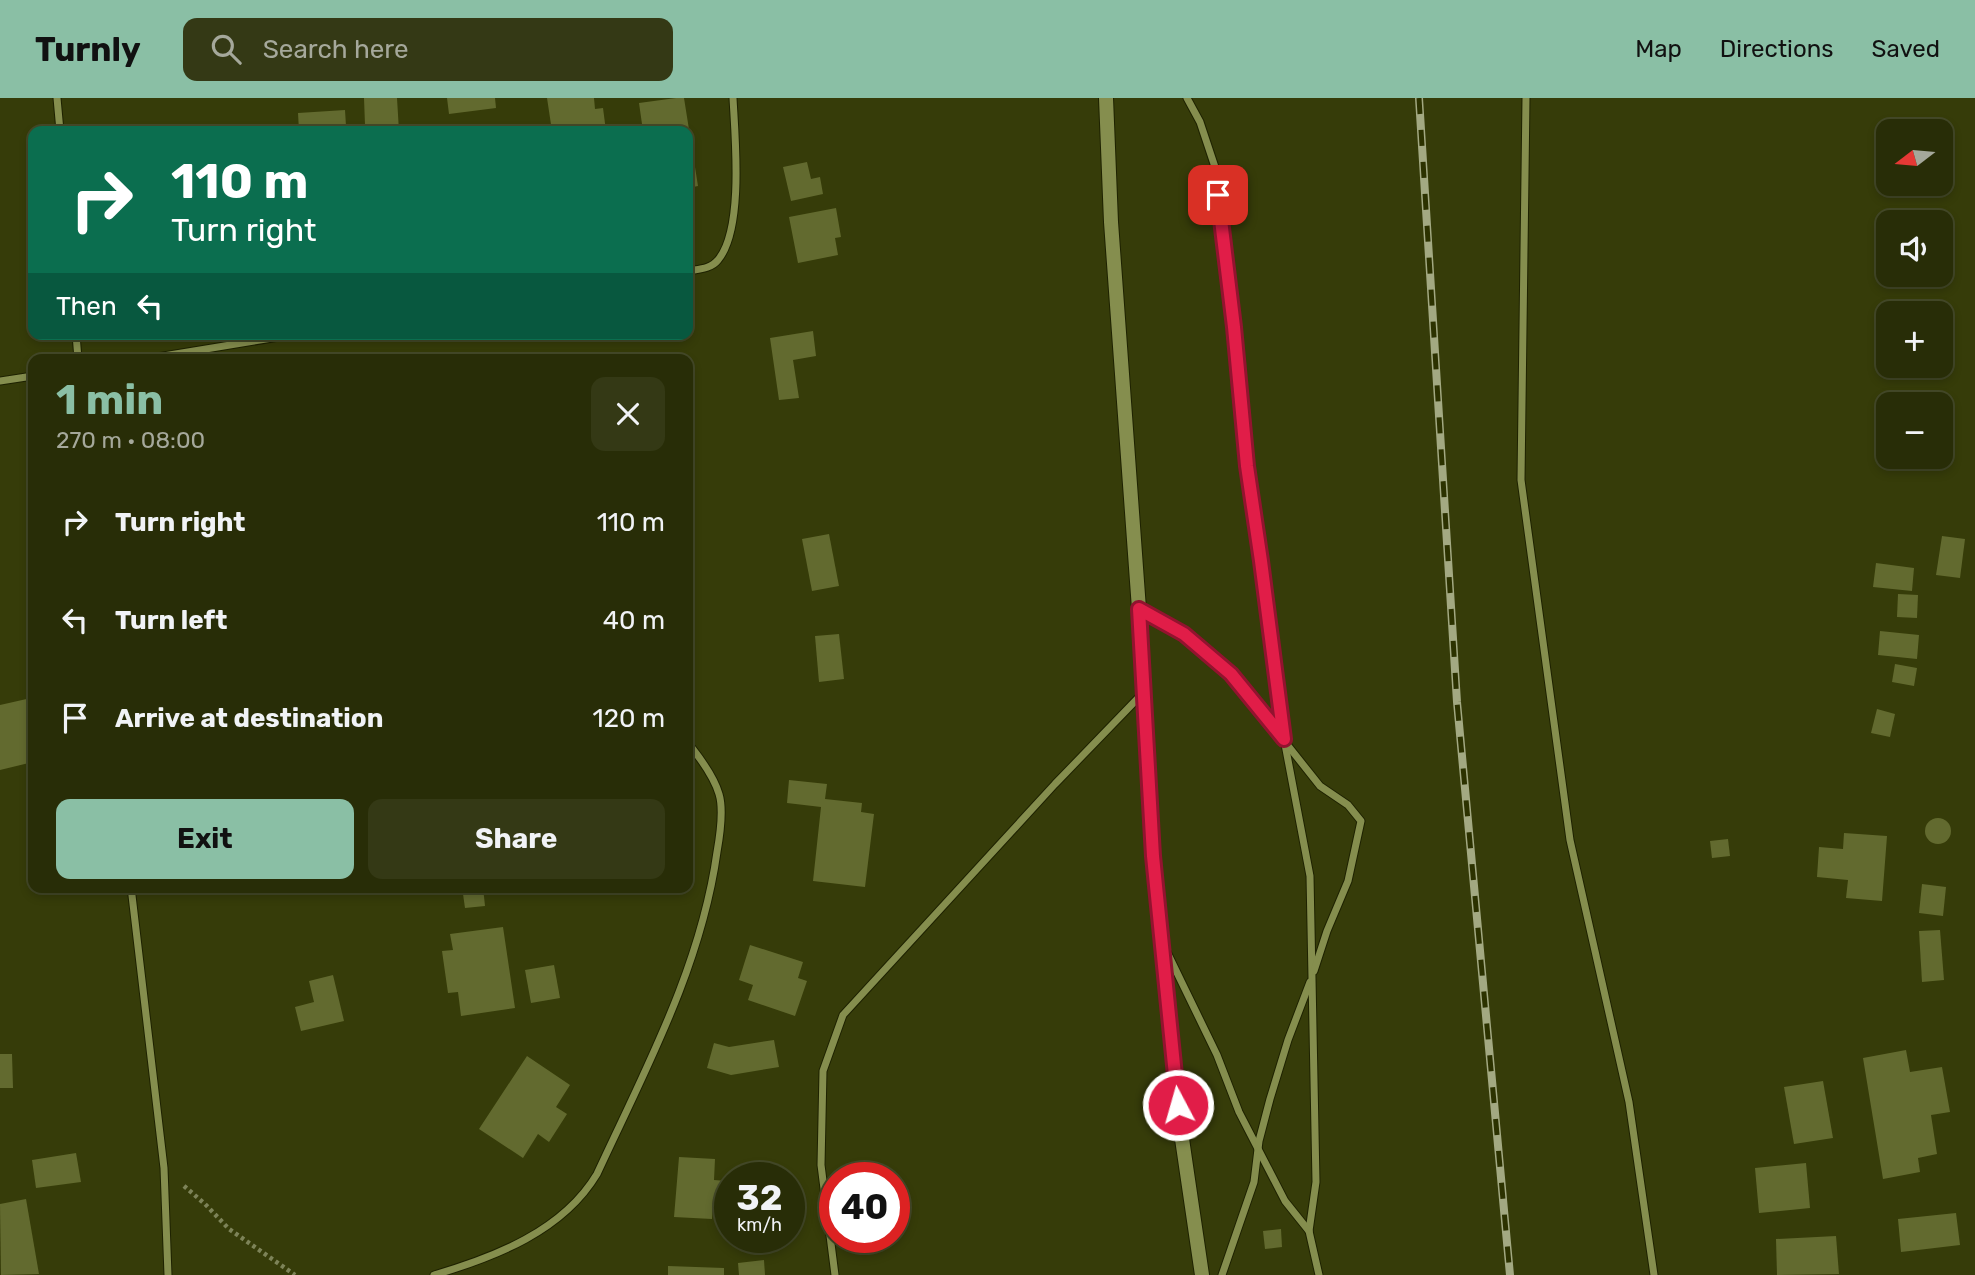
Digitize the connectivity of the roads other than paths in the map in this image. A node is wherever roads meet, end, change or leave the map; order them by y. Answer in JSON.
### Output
{"nodes":[{"id":1,"x":57,"y":98,"type":"edge"},
{"id":2,"x":733,"y":98,"type":"edge"},
{"id":3,"x":1106,"y":98,"type":"edge"},
{"id":4,"x":1187,"y":98,"type":"edge"},
{"id":5,"x":1526,"y":98,"type":"edge"},
{"id":6,"x":60,"y":126,"type":"edge"},
{"id":7,"x":693,"y":270,"type":"edge"},
{"id":8,"x":260,"y":340,"type":"edge"},
{"id":9,"x":175,"y":354,"type":"edge"},
{"id":10,"x":28,"y":377,"type":"edge"},
{"id":11,"x":0,"y":381,"type":"edge"},
{"id":12,"x":1139,"y":609,"type":"junction"},
{"id":13,"x":1144,"y":693,"type":"junction"},
{"id":14,"x":1284,"y":739,"type":"junction"},
{"id":15,"x":693,"y":749,"type":"edge"},
{"id":16,"x":132,"y":893,"type":"edge"},
{"id":17,"x":1162,"y":942,"type":"junction"},
{"id":18,"x":1312,"y":977,"type":"junction"},
{"id":19,"x":1258,"y":1147,"type":"junction"},
{"id":20,"x":1309,"y":1231,"type":"junction"},
{"id":21,"x":168,"y":1275,"type":"edge"},
{"id":22,"x":434,"y":1275,"type":"edge"},
{"id":23,"x":835,"y":1275,"type":"edge"},
{"id":24,"x":1202,"y":1275,"type":"edge"},
{"id":25,"x":1222,"y":1275,"type":"edge"},
{"id":26,"x":1319,"y":1275,"type":"edge"},
{"id":27,"x":1654,"y":1275,"type":"edge"}],
"edges":[{"from":1,"to":6,"type":"street"},
{"from":2,"to":7,"type":"street"},
{"from":3,"to":12,"type":"street"},
{"from":4,"to":14,"type":"street"},
{"from":5,"to":27,"type":"street"},
{"from":8,"to":9,"type":"street"},
{"from":10,"to":11,"type":"street"},
{"from":12,"to":13,"type":"street"},
{"from":12,"to":14,"type":"street"},
{"from":13,"to":17,"type":"street"},
{"from":13,"to":23,"type":"street"},
{"from":14,"to":18,"type":"street"},
{"from":14,"to":18,"type":"street"},
{"from":15,"to":22,"type":"street"},
{"from":16,"to":21,"type":"street"},
{"from":17,"to":19,"type":"street"},
{"from":17,"to":24,"type":"street"},
{"from":18,"to":19,"type":"street"},
{"from":18,"to":20,"type":"street"},
{"from":19,"to":20,"type":"street"},
{"from":19,"to":25,"type":"street"},
{"from":20,"to":26,"type":"street"}]}
